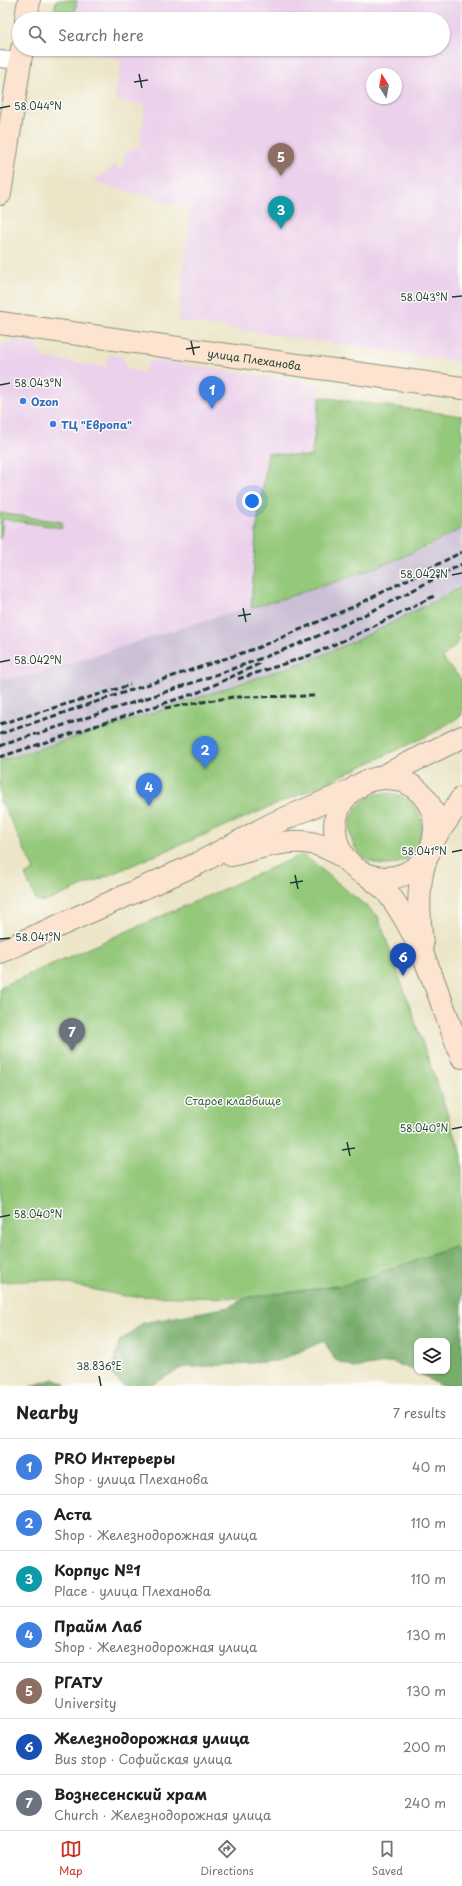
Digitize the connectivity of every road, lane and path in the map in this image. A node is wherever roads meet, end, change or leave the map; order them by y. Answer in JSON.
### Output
{"nodes":[{"id":1,"x":29,"y":0,"type":"edge"},
{"id":2,"x":27,"y":12,"type":"edge"},
{"id":3,"x":14,"y":56,"type":"edge"},
{"id":4,"x":0,"y":194,"type":"edge"},
{"id":5,"x":0,"y":323,"type":"edge"},
{"id":6,"x":462,"y":388,"type":"edge"},
{"id":7,"x":462,"y":737,"type":"edge"},
{"id":8,"x":365,"y":784,"type":"junction"},
{"id":9,"x":462,"y":798,"type":"edge"},
{"id":10,"x":430,"y":847,"type":"junction"},
{"id":11,"x":199,"y":863,"type":"junction"},
{"id":12,"x":360,"y":870,"type":"junction"},
{"id":13,"x":0,"y":952,"type":"edge"},
{"id":14,"x":423,"y":954,"type":"junction"},
{"id":15,"x":462,"y":1057,"type":"edge"}],
"edges":[{"from":1,"to":2,"type":"main road"},
{"from":3,"to":4,"type":"main road"},
{"from":5,"to":6,"type":"main road","name":"улица Плеханова"},
{"from":7,"to":8,"type":"main road"},
{"from":8,"to":10,"type":"main road"},
{"from":8,"to":11,"type":"main road"},
{"from":8,"to":12,"type":"main road"},
{"from":9,"to":10,"type":"main road"},
{"from":10,"to":12,"type":"main road"},
{"from":10,"to":14,"type":"main road"},
{"from":11,"to":12,"type":"main road"},
{"from":11,"to":13,"type":"main road"},
{"from":12,"to":14,"type":"main road"},
{"from":14,"to":15,"type":"main road"}]}
